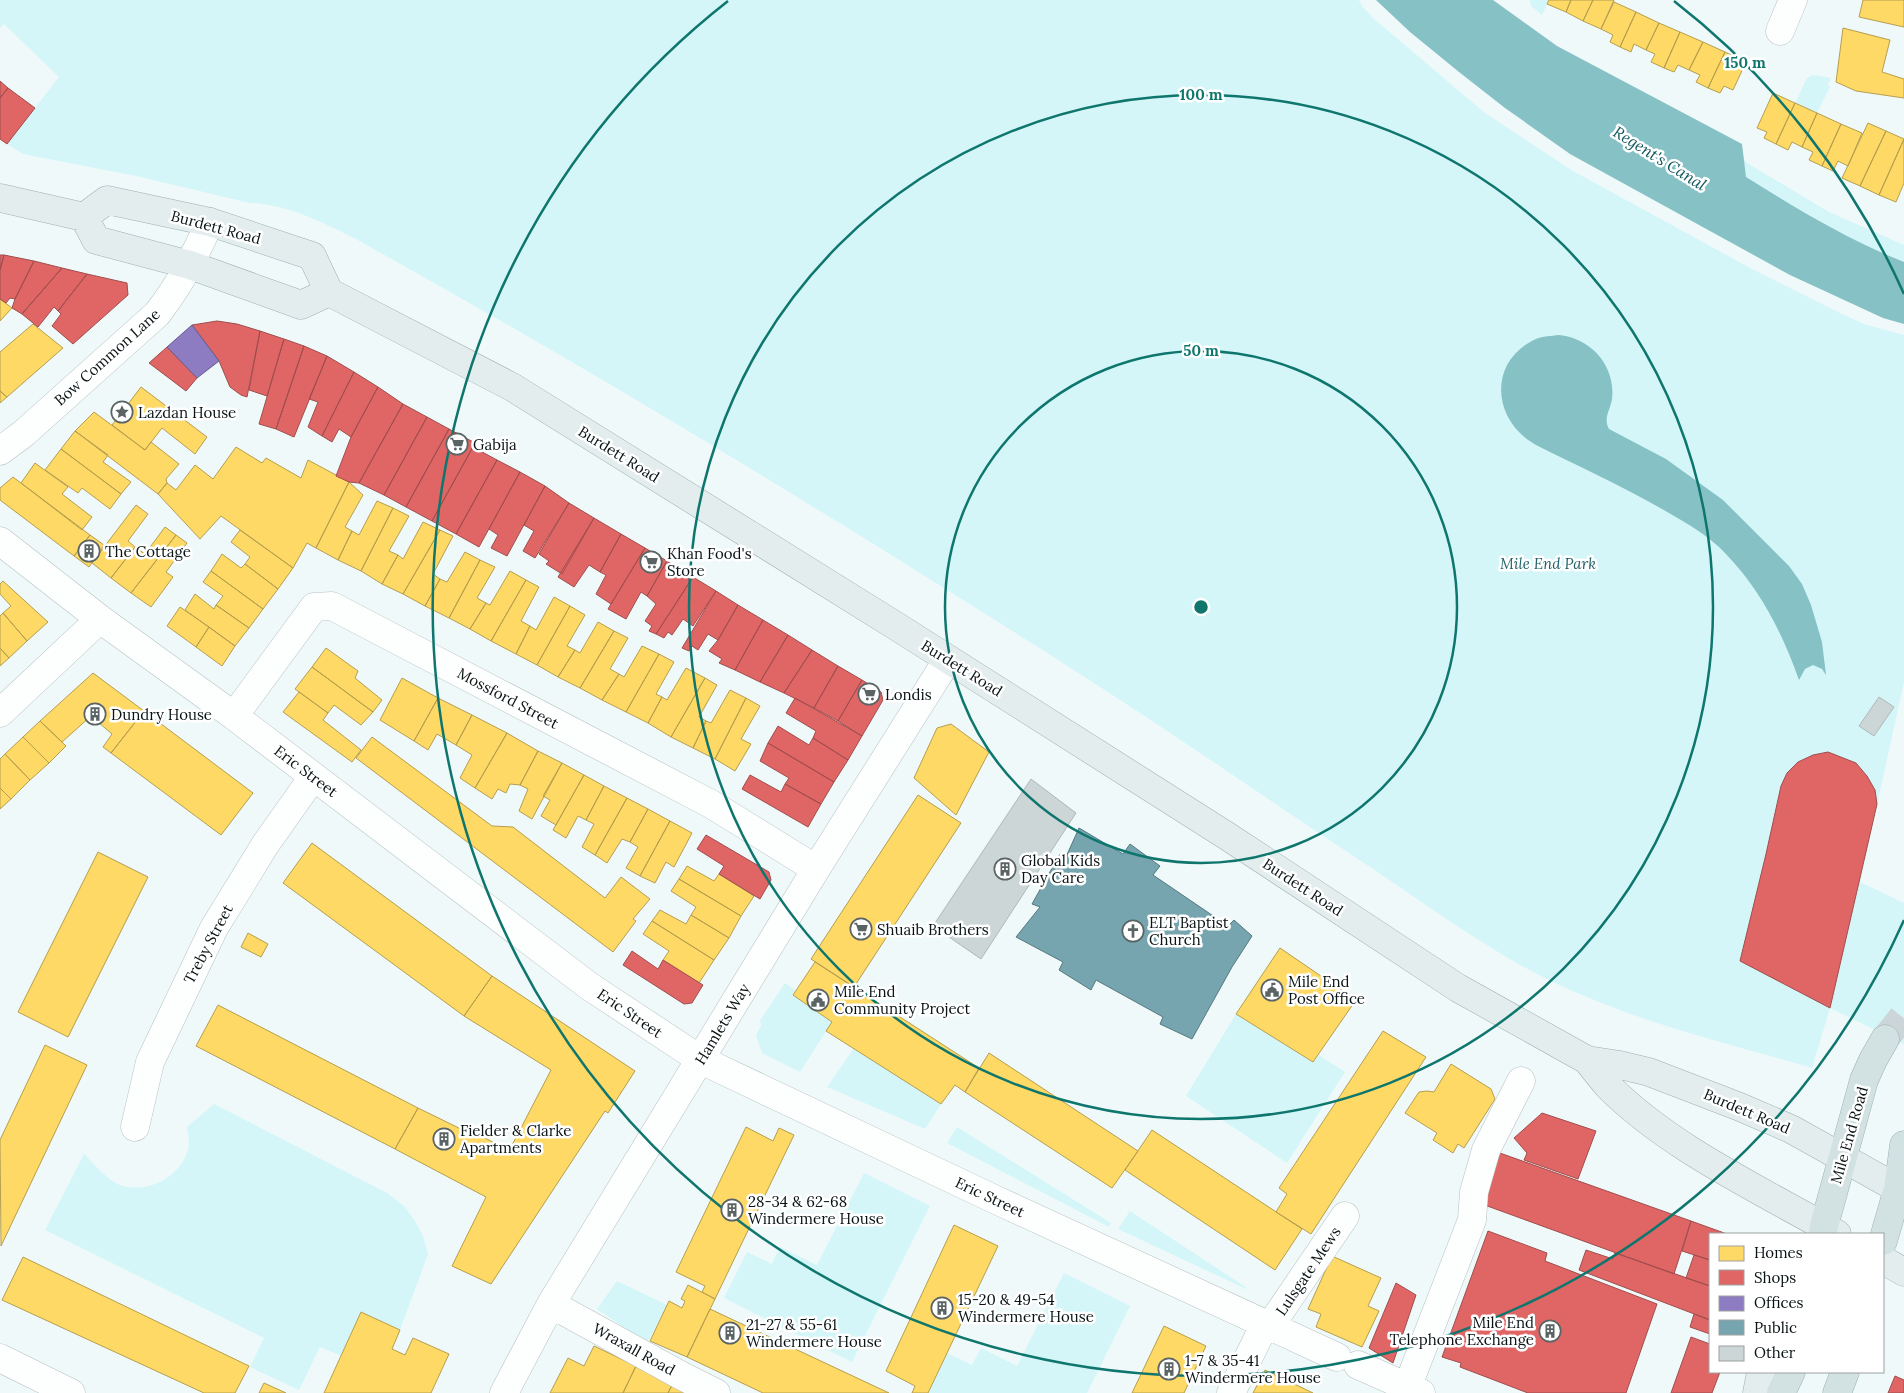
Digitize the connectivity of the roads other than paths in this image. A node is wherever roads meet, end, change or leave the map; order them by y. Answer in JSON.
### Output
{"nodes":[{"id":1,"x":1793,"y":0,"type":"edge"},
{"id":2,"x":1780,"y":31,"type":"dead end"},
{"id":3,"x":5,"y":195,"type":"edge"},
{"id":4,"x":84,"y":217,"type":"junction"},
{"id":5,"x":210,"y":222,"type":"junction"},
{"id":6,"x":190,"y":265,"type":"junction"},
{"id":7,"x":329,"y":292,"type":"junction"},
{"id":8,"x":0,"y":451,"type":"edge"},
{"id":9,"x":0,"y":541,"type":"edge"},
{"id":10,"x":100,"y":619,"type":"junction"},
{"id":11,"x":948,"y":659,"type":"junction"},
{"id":12,"x":0,"y":713,"type":"edge"},
{"id":13,"x":234,"y":716,"type":"junction"},
{"id":14,"x":313,"y":777,"type":"junction"},
{"id":15,"x":816,"y":869,"type":"junction"},
{"id":16,"x":1885,"y":1039,"type":"tunnel mouth"},
{"id":17,"x":701,"y":1060,"type":"junction"},
{"id":18,"x":1587,"y":1060,"type":"junction"},
{"id":19,"x":1521,"y":1081,"type":"dead end"},
{"id":20,"x":135,"y":1127,"type":"dead end"},
{"id":21,"x":1904,"y":1145,"type":"edge"},
{"id":22,"x":1842,"y":1156,"type":"junction"},
{"id":23,"x":1902,"y":1187,"type":"edge"},
{"id":24,"x":1345,"y":1216,"type":"dead end"},
{"id":25,"x":1826,"y":1232,"type":"edge"},
{"id":26,"x":1884,"y":1239,"type":"edge"},
{"id":27,"x":1884,"y":1261,"type":"edge"},
{"id":28,"x":1904,"y":1272,"type":"edge"},
{"id":29,"x":551,"y":1304,"type":"junction"},
{"id":30,"x":1268,"y":1325,"type":"junction"},
{"id":31,"x":0,"y":1358,"type":"edge"},
{"id":32,"x":1761,"y":1373,"type":"edge"},
{"id":33,"x":1791,"y":1373,"type":"edge"},
{"id":34,"x":1845,"y":1373,"type":"edge"},
{"id":35,"x":1414,"y":1390,"type":"edge"},
{"id":36,"x":71,"y":1393,"type":"edge"},
{"id":37,"x":504,"y":1393,"type":"edge"},
{"id":38,"x":716,"y":1393,"type":"edge"},
{"id":39,"x":1231,"y":1393,"type":"edge"},
{"id":40,"x":1757,"y":1393,"type":"edge"},
{"id":41,"x":1781,"y":1393,"type":"edge"},
{"id":42,"x":1837,"y":1393,"type":"edge"}],
"edges":[{"from":1,"to":2,"type":"street"},
{"from":3,"to":4,"type":"main road"},
{"from":4,"to":5,"type":"main road","name":"Burdett Road"},
{"from":4,"to":6,"type":"main road"},
{"from":5,"to":6,"type":"street","name":"Bow Common Lane"},
{"from":5,"to":7,"type":"main road","name":"Burdett Road"},
{"from":6,"to":7,"type":"main road"},
{"from":6,"to":8,"type":"street","name":"Bow Common Lane"},
{"from":7,"to":11,"type":"main road","name":"Burdett Road"},
{"from":9,"to":10,"type":"street","name":"Eric Street"},
{"from":10,"to":12,"type":"street"},
{"from":10,"to":13,"type":"street","name":"Eric Street"},
{"from":11,"to":15,"type":"street","name":"Hamlets Way"},
{"from":11,"to":18,"type":"main road","name":"Burdett Road"},
{"from":13,"to":14,"type":"street","name":"Eric Street"},
{"from":13,"to":15,"type":"street","name":"Mossford Street"},
{"from":14,"to":17,"type":"street","name":"Eric Street"},
{"from":14,"to":20,"type":"street","name":"Treby Street"},
{"from":15,"to":17,"type":"street","name":"Hamlets Way"},
{"from":16,"to":22,"type":"highway","name":"Mile End Road"},
{"from":17,"to":29,"type":"street","name":"Hamlets Way"},
{"from":17,"to":30,"type":"street","name":"Eric Street"},
{"from":18,"to":22,"type":"main road","name":"Burdett Road"},
{"from":18,"to":25,"type":"main road","name":"Burdett Road"},
{"from":19,"to":35,"type":"street"},
{"from":21,"to":23,"type":"highway"},
{"from":22,"to":23,"type":"main road","name":"Burdett Road"},
{"from":22,"to":25,"type":"highway","name":"Mile End Road"},
{"from":23,"to":26,"type":"highway"},
{"from":24,"to":30,"type":"street","name":"Lulsgate Mews"},
{"from":27,"to":28,"type":"main road"},
{"from":29,"to":37,"type":"street","name":"Hamlets Way"},
{"from":29,"to":38,"type":"street","name":"Wraxall Road"},
{"from":30,"to":35,"type":"street","name":"Eric Street"},
{"from":30,"to":39,"type":"street"},
{"from":31,"to":36,"type":"street"},
{"from":32,"to":40,"type":"main road"},
{"from":33,"to":41,"type":"highway"},
{"from":34,"to":42,"type":"highway"}]}
